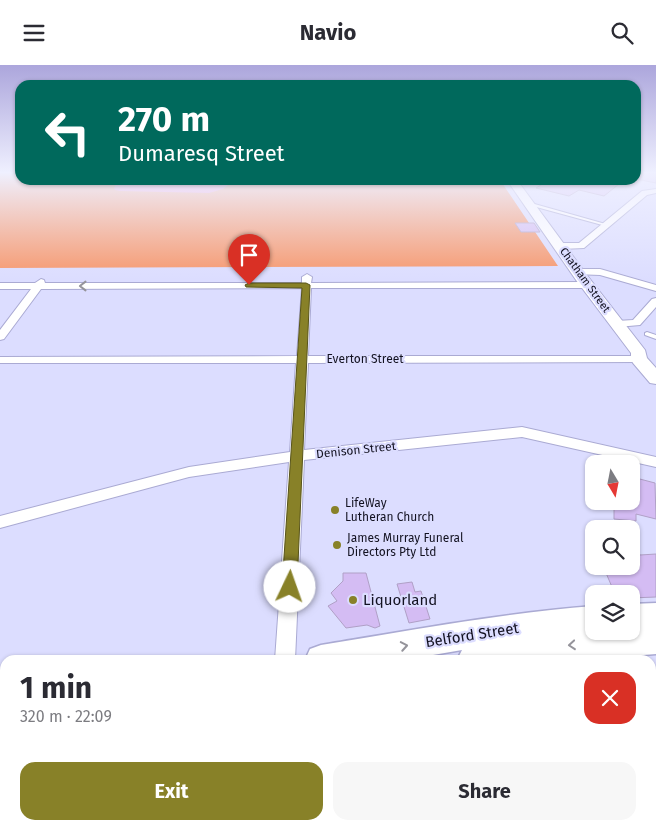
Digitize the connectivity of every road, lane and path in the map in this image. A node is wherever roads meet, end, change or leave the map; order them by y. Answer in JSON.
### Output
{"nodes":[{"id":1,"x":533,"y":209,"type":"edge"},
{"id":2,"x":547,"y":209,"type":"edge"},
{"id":3,"x":626,"y":209,"type":"edge"},
{"id":4,"x":607,"y":225,"type":"junction"},
{"id":5,"x":561,"y":247,"type":"junction"},
{"id":6,"x":0,"y":277,"type":"edge"},
{"id":7,"x":44,"y":277,"type":"junction"},
{"id":8,"x":582,"y":278,"type":"junction"},
{"id":9,"x":306,"y":281,"type":"junction"},
{"id":10,"x":173,"y":282,"type":"junction"},
{"id":11,"x":0,"y":286,"type":"edge"},
{"id":12,"x":37,"y":287,"type":"junction"},
{"id":13,"x":656,"y":288,"type":"edge"},
{"id":14,"x":656,"y":301,"type":"edge"},
{"id":15,"x":644,"y":315,"type":"joint"},
{"id":16,"x":614,"y":321,"type":"junction"},
{"id":17,"x":647,"y":334,"type":"dead end"},
{"id":18,"x":0,"y":337,"type":"edge"},
{"id":19,"x":656,"y":337,"type":"edge"},
{"id":20,"x":302,"y":359,"type":"junction"},
{"id":21,"x":639,"y":359,"type":"junction"},
{"id":22,"x":0,"y":360,"type":"edge"},
{"id":23,"x":656,"y":379,"type":"edge"},
{"id":24,"x":297,"y":456,"type":"junction"},
{"id":25,"x":656,"y":462,"type":"edge"},
{"id":26,"x":0,"y":522,"type":"edge"},
{"id":27,"x":656,"y":617,"type":"edge"},
{"id":28,"x":640,"y":618,"type":"edge"},
{"id":29,"x":585,"y":621,"type":"edge"},
{"id":30,"x":656,"y":640,"type":"edge"},
{"id":31,"x":545,"y":654,"type":"edge"},
{"id":32,"x":286,"y":655,"type":"edge"},
{"id":33,"x":351,"y":655,"type":"edge"}],
"edges":[{"from":1,"to":5,"type":"street","name":"Chatham Street"},
{"from":2,"to":4,"type":"lane"},
{"from":3,"to":4,"type":"street"},
{"from":4,"to":5,"type":"street"},
{"from":5,"to":8,"type":"street","name":"Chatham Street"},
{"from":6,"to":7,"type":"street"},
{"from":7,"to":10,"type":"street"},
{"from":7,"to":12,"type":"street"},
{"from":8,"to":9,"type":"street"},
{"from":8,"to":13,"type":"street"},
{"from":8,"to":16,"type":"street","name":"Chatham Street"},
{"from":9,"to":10,"type":"street"},
{"from":9,"to":20,"type":"street"},
{"from":10,"to":12,"type":"street","one_way":true},
{"from":11,"to":12,"type":"street"},
{"from":12,"to":18,"type":"street"},
{"from":14,"to":15,"type":"street"},
{"from":15,"to":16,"type":"street"},
{"from":16,"to":21,"type":"street","name":"Chatham Street"},
{"from":17,"to":19,"type":"lane"},
{"from":20,"to":21,"type":"street","name":"Everton Street"},
{"from":20,"to":22,"type":"street","name":"Everton Street"},
{"from":20,"to":24,"type":"street"},
{"from":21,"to":23,"type":"street","name":"Chatham Street"},
{"from":24,"to":25,"type":"street","name":"Denison Street"},
{"from":24,"to":26,"type":"street","name":"Denison Street"},
{"from":24,"to":32,"type":"street"},
{"from":27,"to":28,"type":"main road"},
{"from":33,"to":29,"type":"main road","name":"Belford Street","one_way":true},
{"from":30,"to":31,"type":"main road","name":"Belford Street","one_way":true}]}
